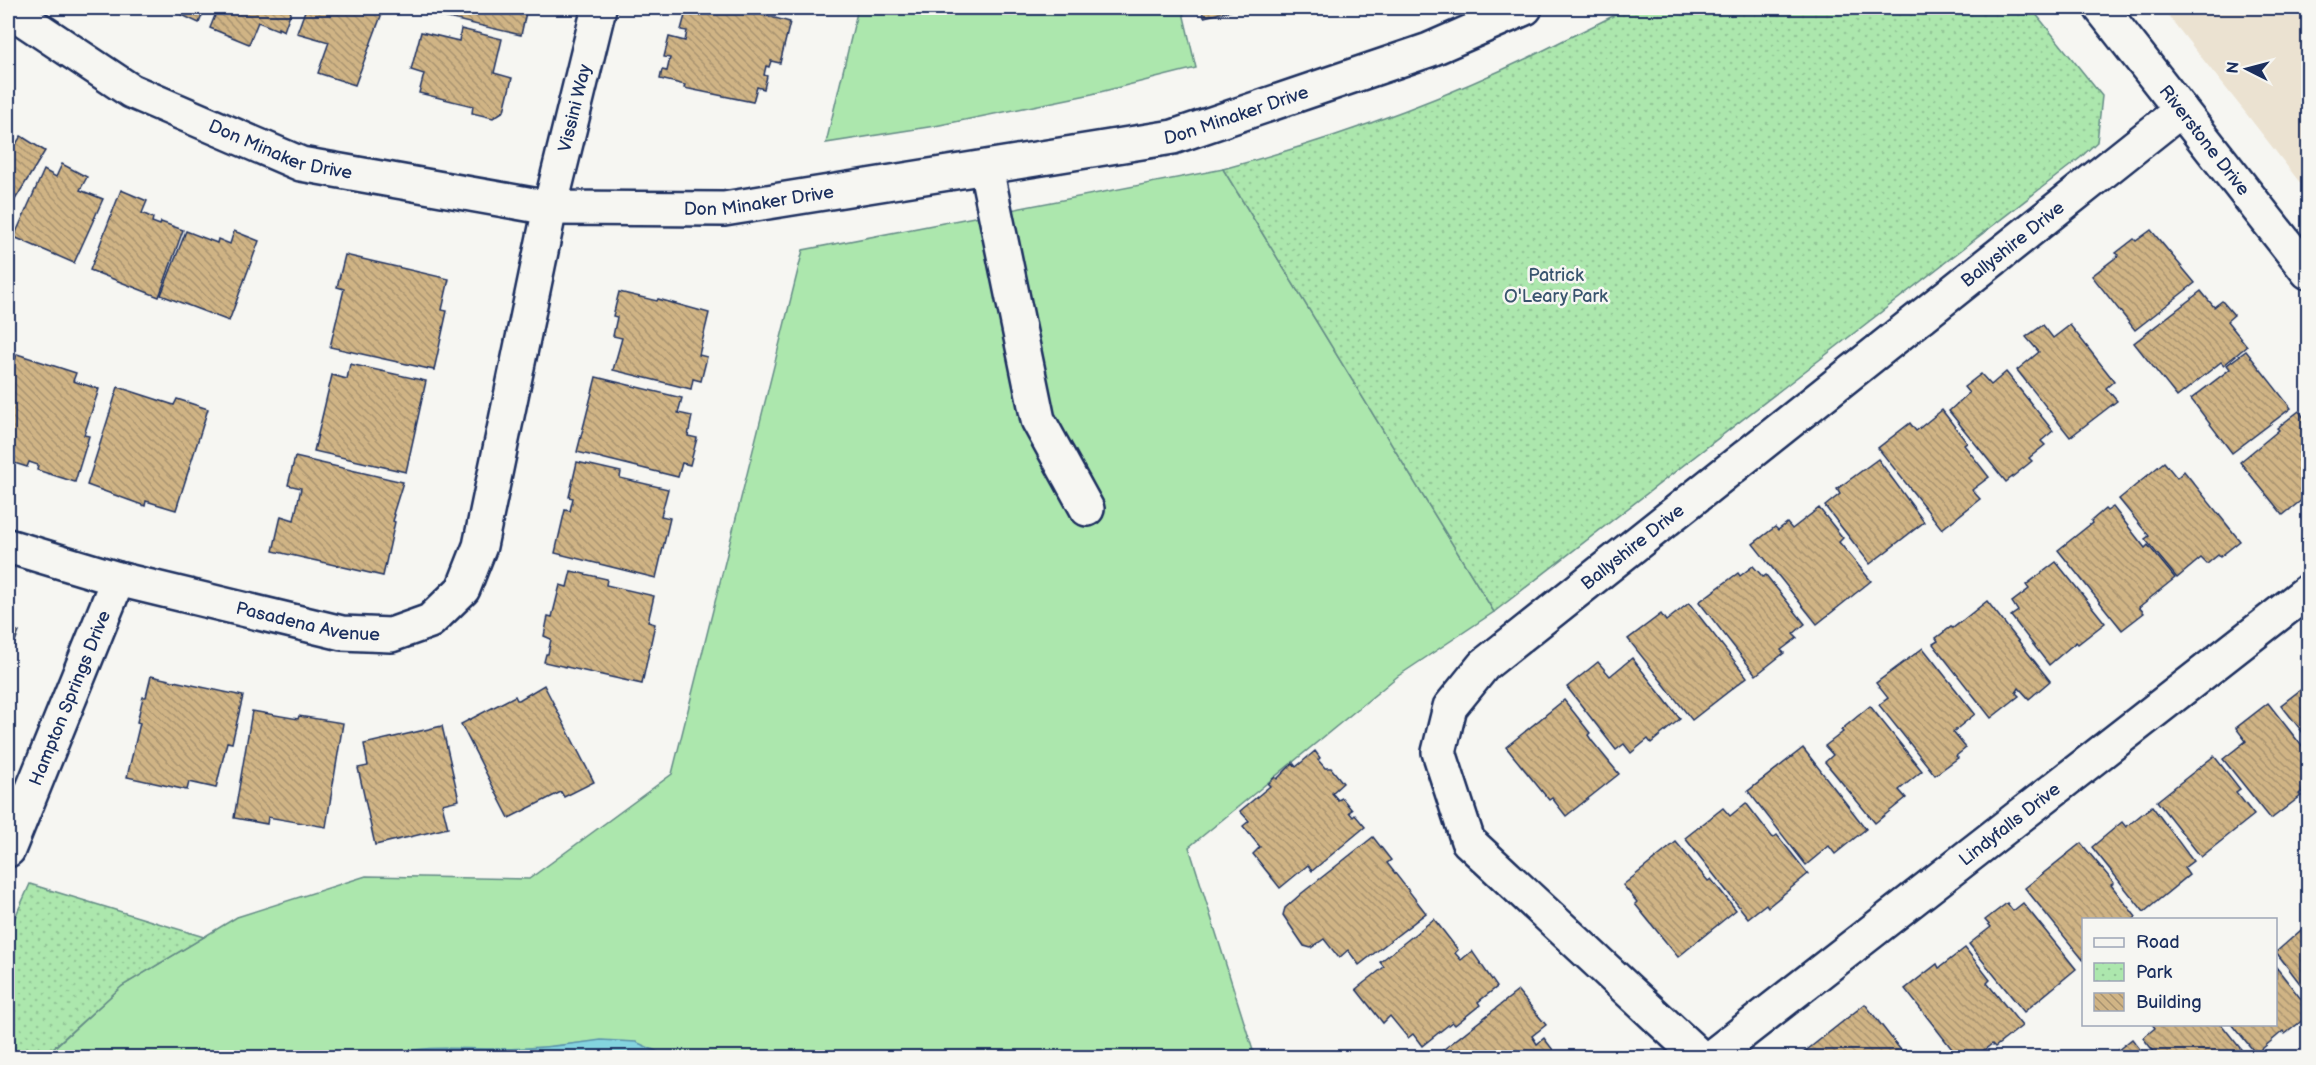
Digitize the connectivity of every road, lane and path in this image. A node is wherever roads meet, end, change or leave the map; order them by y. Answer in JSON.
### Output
{"nodes":[{"id":1,"x":599,"y":8,"type":"edge"},
{"id":2,"x":1525,"y":8,"type":"edge"},
{"id":3,"x":2101,"y":8,"type":"edge"},
{"id":4,"x":8,"y":9,"type":"edge"},
{"id":5,"x":2181,"y":110,"type":"junction"},
{"id":6,"x":986,"y":168,"type":"junction"},
{"id":7,"x":550,"y":208,"type":"junction"},
{"id":8,"x":2308,"y":272,"type":"edge"},
{"id":9,"x":1087,"y":509,"type":"dead end"},
{"id":10,"x":8,"y":546,"type":"edge"},
{"id":11,"x":118,"y":579,"type":"junction"},
{"id":12,"x":2308,"y":591,"type":"edge"},
{"id":13,"x":8,"y":850,"type":"edge"},
{"id":14,"x":1701,"y":1058,"type":"edge"},
{"id":15,"x":1710,"y":1058,"type":"edge"}],
"edges":[{"from":1,"to":7,"type":"street","name":"Vissini Way"},
{"from":2,"to":6,"type":"street","name":"Don Minaker Drive"},
{"from":3,"to":5,"type":"street","name":"Riverstone Drive"},
{"from":4,"to":7,"type":"street","name":"Don Minaker Drive"},
{"from":5,"to":8,"type":"street","name":"Riverstone Drive"},
{"from":5,"to":14,"type":"street","name":"Ballyshire Drive"},
{"from":6,"to":7,"type":"street","name":"Don Minaker Drive"},
{"from":6,"to":9,"type":"street"},
{"from":7,"to":11,"type":"street","name":"Pasadena Avenue"},
{"from":10,"to":11,"type":"street","name":"Pasadena Avenue"},
{"from":11,"to":13,"type":"street","name":"Hampton Springs Drive"},
{"from":12,"to":15,"type":"street","name":"Lindyfalls Drive"}]}
